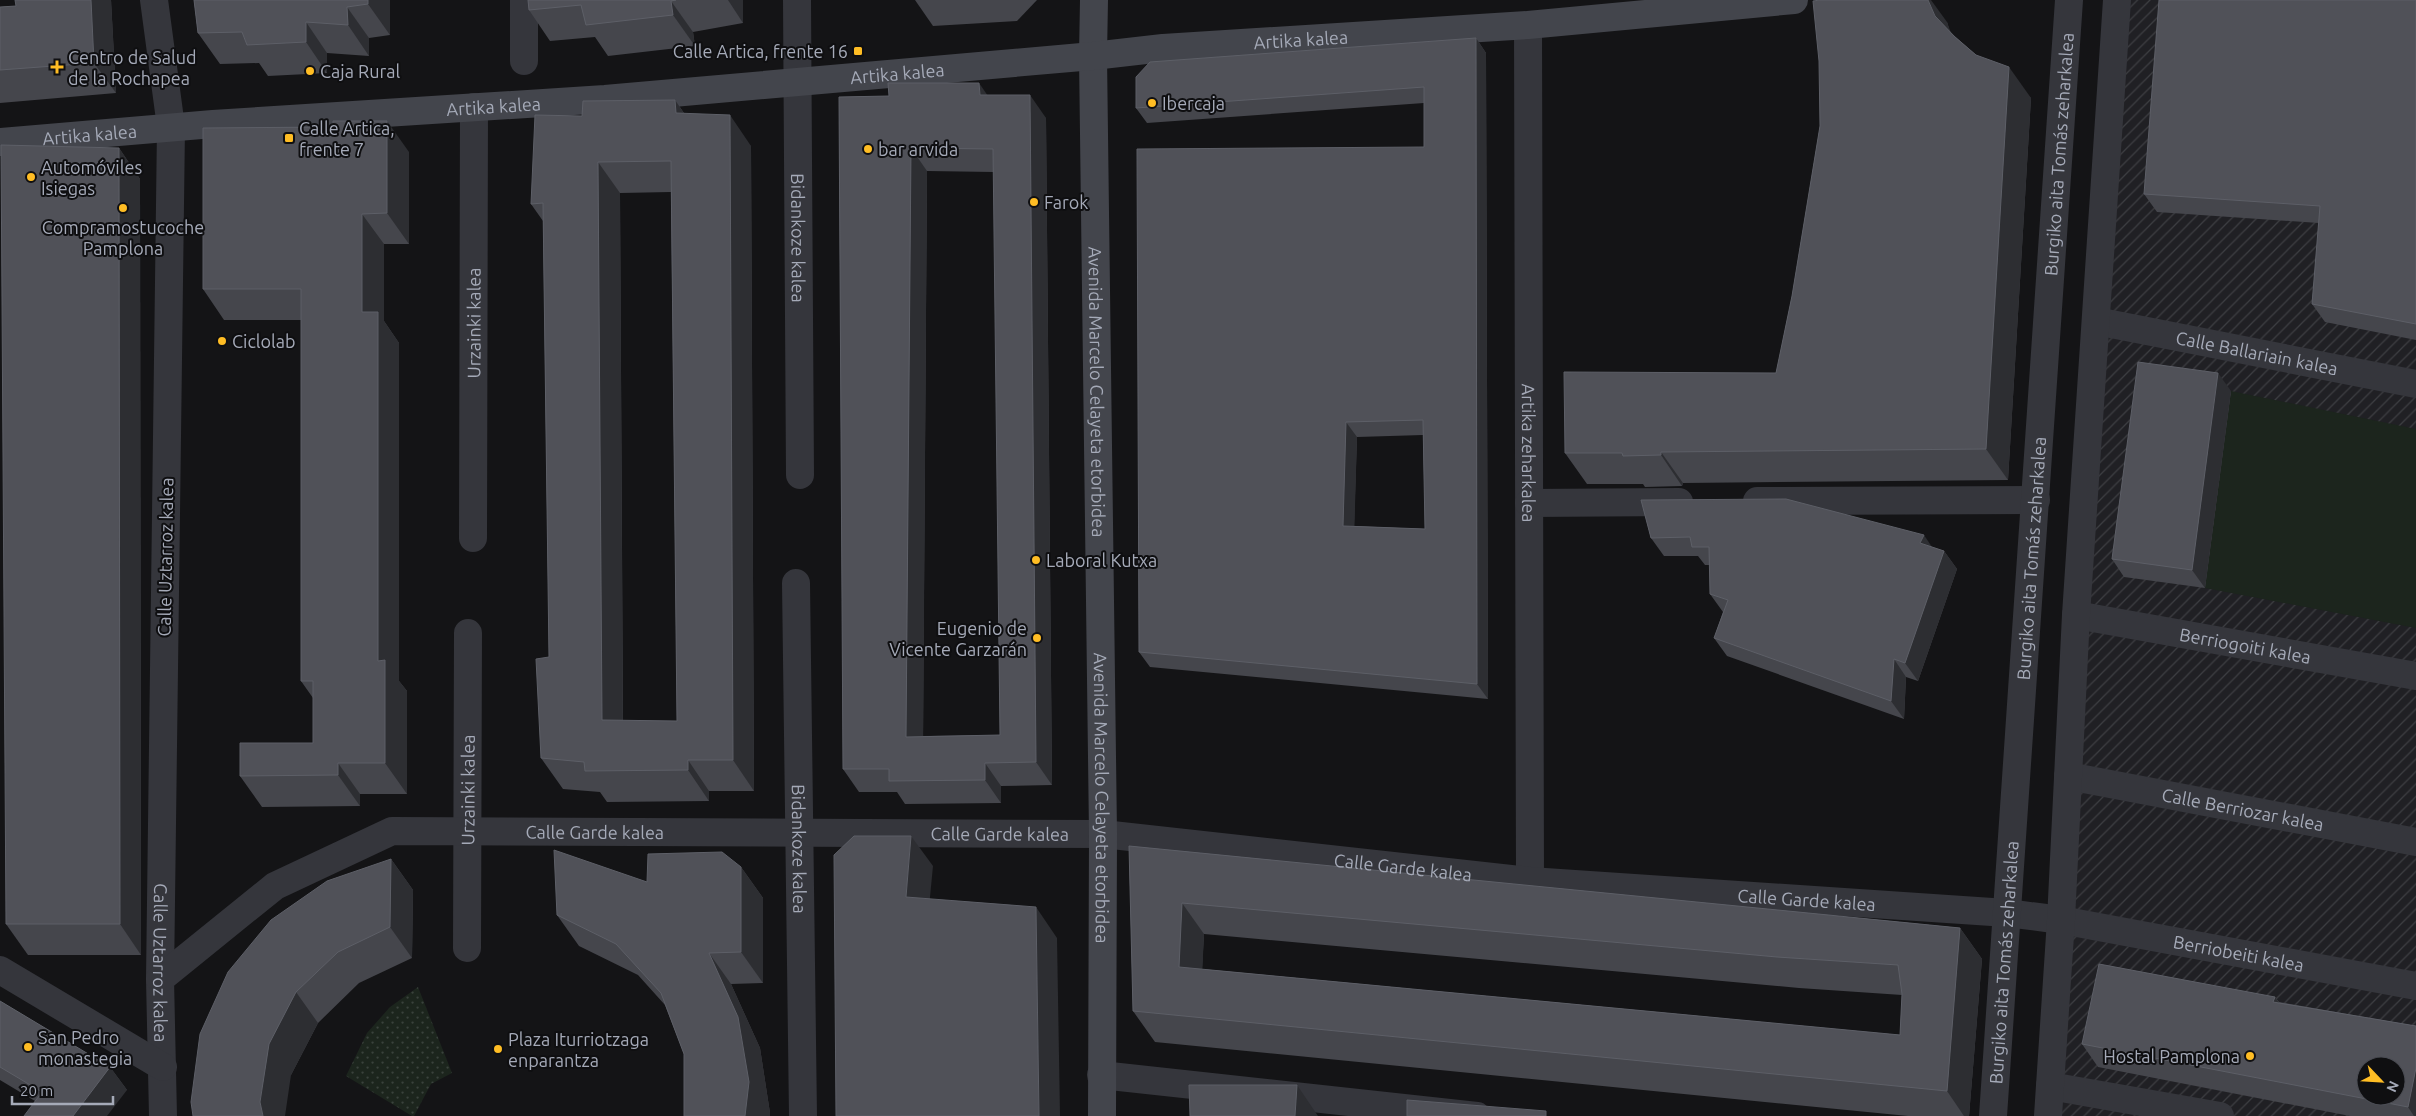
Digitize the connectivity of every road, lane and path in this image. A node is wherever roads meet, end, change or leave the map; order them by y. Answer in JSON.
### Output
{"nodes":[{"id":1,"x":154,"y":0,"type":"edge"},
{"id":2,"x":524,"y":0,"type":"edge"},
{"id":3,"x":797,"y":0,"type":"edge"},
{"id":4,"x":1094,"y":0,"type":"edge"},
{"id":5,"x":1794,"y":0,"type":"edge"},
{"id":6,"x":2069,"y":0,"type":"edge"},
{"id":7,"x":2118,"y":0,"type":"edge"},
{"id":8,"x":1528,"y":25,"type":"junction"},
{"id":9,"x":1092,"y":56,"type":"junction"},
{"id":10,"x":524,"y":61,"type":"dead end"},
{"id":11,"x":798,"y":83,"type":"junction"},
{"id":12,"x":474,"y":108,"type":"junction"},
{"id":13,"x":170,"y":127,"type":"junction"},
{"id":14,"x":0,"y":142,"type":"edge"},
{"id":15,"x":2096,"y":321,"type":"junction"},
{"id":16,"x":2416,"y":384,"type":"edge"},
{"id":17,"x":800,"y":475,"type":"dead end"},
{"id":18,"x":2036,"y":500,"type":"junction"},
{"id":19,"x":1529,"y":502,"type":"junction"},
{"id":20,"x":473,"y":538,"type":"dead end"},
{"id":21,"x":796,"y":583,"type":"dead end"},
{"id":22,"x":2076,"y":614,"type":"junction"},
{"id":23,"x":468,"y":633,"type":"dead end"},
{"id":24,"x":2416,"y":676,"type":"edge"},
{"id":25,"x":2068,"y":776,"type":"junction"},
{"id":26,"x":466,"y":831,"type":"junction"},
{"id":27,"x":799,"y":833,"type":"junction"},
{"id":28,"x":1103,"y":834,"type":"junction"},
{"id":29,"x":2416,"y":842,"type":"edge"},
{"id":30,"x":1530,"y":881,"type":"junction"},
{"id":31,"x":2007,"y":913,"type":"junction"},
{"id":32,"x":2061,"y":920,"type":"junction"},
{"id":33,"x":467,"y":948,"type":"dead end"},
{"id":34,"x":0,"y":970,"type":"edge"},
{"id":35,"x":160,"y":979,"type":"junction"},
{"id":36,"x":2416,"y":986,"type":"edge"},
{"id":37,"x":163,"y":1067,"type":"junction"},
{"id":38,"x":1101,"y":1074,"type":"junction"},
{"id":39,"x":2050,"y":1086,"type":"junction"},
{"id":40,"x":1363,"y":1110,"type":"edge"},
{"id":41,"x":163,"y":1116,"type":"edge"},
{"id":42,"x":802,"y":1116,"type":"edge"},
{"id":43,"x":1102,"y":1116,"type":"edge"},
{"id":44,"x":1477,"y":1116,"type":"edge"},
{"id":45,"x":1993,"y":1116,"type":"edge"},
{"id":46,"x":2048,"y":1116,"type":"edge"},
{"id":47,"x":2220,"y":1116,"type":"edge"}],
"edges":[{"from":1,"to":13,"type":"street","name":"Calle Uztarroz kalea"},
{"from":2,"to":10,"type":"street"},
{"from":3,"to":11,"type":"street","name":"Bidankoze kalea"},
{"from":4,"to":9,"type":"street","name":"Avenida Marcelo Celayeta etorbidea"},
{"from":5,"to":8,"type":"street","name":"Artika kalea"},
{"from":6,"to":18,"type":"street","name":"Burgiko aita Tomás zeharkalea"},
{"from":7,"to":15,"type":"street"},
{"from":8,"to":9,"type":"street","name":"Artika kalea"},
{"from":8,"to":19,"type":"street","name":"Artika zeharkalea"},
{"from":9,"to":11,"type":"street","name":"Artika kalea"},
{"from":9,"to":28,"type":"street","name":"Avenida Marcelo Celayeta etorbidea"},
{"from":11,"to":12,"type":"street","name":"Artika kalea"},
{"from":11,"to":17,"type":"street","name":"Bidankoze kalea"},
{"from":12,"to":13,"type":"street","name":"Artika kalea"},
{"from":12,"to":20,"type":"street","name":"Urzainki kalea"},
{"from":13,"to":14,"type":"street","name":"Artika kalea"},
{"from":13,"to":35,"type":"street","name":"Calle Uztarroz kalea"},
{"from":15,"to":16,"type":"street","name":"Calle Ballariain kalea"},
{"from":15,"to":22,"type":"street"},
{"from":18,"to":19,"type":"street"},
{"from":18,"to":31,"type":"street","name":"Burgiko aita Tomás zeharkalea"},
{"from":19,"to":30,"type":"street","name":"Artika zeharkalea"},
{"from":21,"to":27,"type":"street","name":"Bidankoze kalea"},
{"from":22,"to":24,"type":"street","name":"Berriogoiti kalea"},
{"from":22,"to":25,"type":"street"},
{"from":23,"to":26,"type":"street","name":"Urzainki kalea"},
{"from":25,"to":29,"type":"street","name":"Calle Berriozar kalea"},
{"from":25,"to":32,"type":"street"},
{"from":26,"to":27,"type":"street","name":"Calle Garde kalea"},
{"from":26,"to":33,"type":"street","name":"Urzainki kalea"},
{"from":26,"to":35,"type":"street","name":"Calle Garde kalea"},
{"from":27,"to":28,"type":"street","name":"Calle Garde kalea"},
{"from":27,"to":42,"type":"street","name":"Bidankoze kalea"},
{"from":28,"to":30,"type":"street","name":"Calle Garde kalea"},
{"from":28,"to":38,"type":"street","name":"Avenida Marcelo Celayeta etorbidea"},
{"from":30,"to":31,"type":"street","name":"Calle Garde kalea"},
{"from":31,"to":32,"type":"street","name":"Calle Garde kalea"},
{"from":31,"to":45,"type":"street","name":"Burgiko aita Tomás zeharkalea"},
{"from":32,"to":36,"type":"street","name":"Berriobeiti kalea"},
{"from":32,"to":39,"type":"street"},
{"from":34,"to":37,"type":"street"},
{"from":35,"to":37,"type":"street","name":"Calle Uztarroz kalea"},
{"from":37,"to":41,"type":"street","name":"Calle Uztarroz kalea"},
{"from":38,"to":40,"type":"street"},
{"from":38,"to":43,"type":"street","name":"Avenida Marcelo Celayeta etorbidea"},
{"from":39,"to":46,"type":"street"},
{"from":39,"to":47,"type":"street"},
{"from":40,"to":44,"type":"street"}]}
